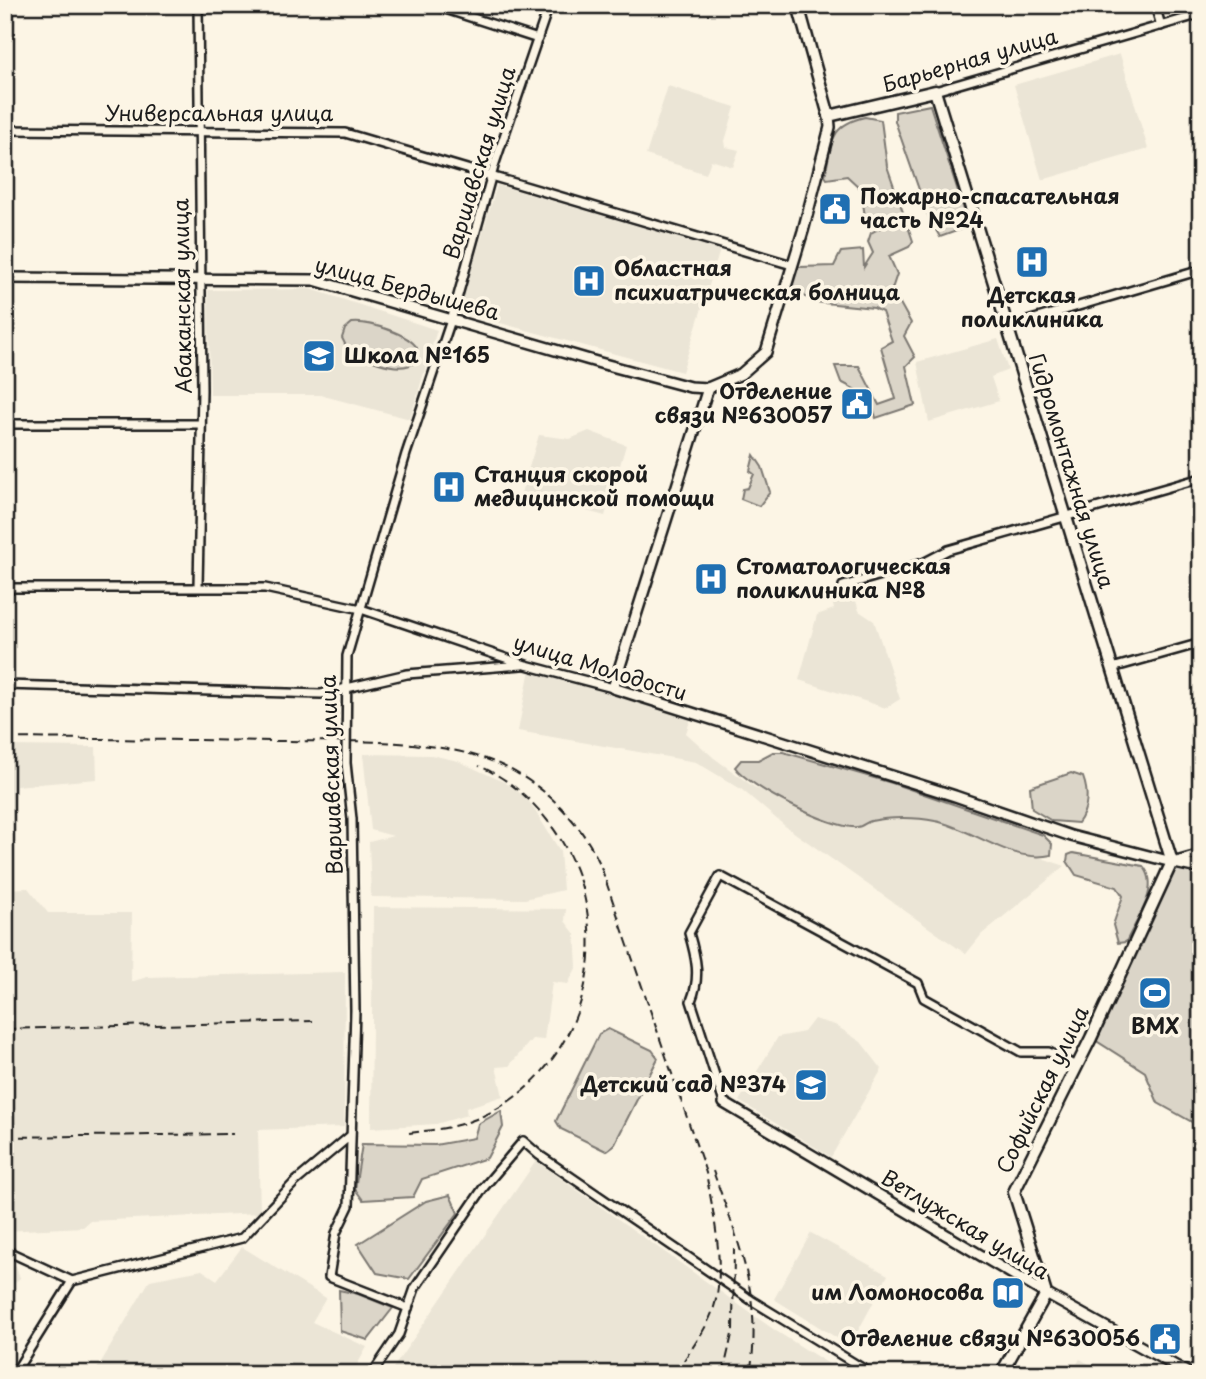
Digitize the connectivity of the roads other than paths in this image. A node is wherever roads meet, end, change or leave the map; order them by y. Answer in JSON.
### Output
{"nodes":[{"id":1,"x":198,"y":5,"type":"edge"},
{"id":2,"x":433,"y":5,"type":"edge"},
{"id":3,"x":549,"y":5,"type":"edge"},
{"id":4,"x":798,"y":5,"type":"edge"},
{"id":5,"x":1154,"y":5,"type":"edge"},
{"id":6,"x":1201,"y":14,"type":"edge"},
{"id":7,"x":1161,"y":26,"type":"junction"},
{"id":8,"x":538,"y":39,"type":"junction"},
{"id":9,"x":935,"y":91,"type":"junction"},
{"id":10,"x":829,"y":116,"type":"junction"},
{"id":11,"x":5,"y":130,"type":"edge"},
{"id":12,"x":199,"y":130,"type":"junction"},
{"id":13,"x":492,"y":176,"type":"junction"},
{"id":14,"x":792,"y":265,"type":"junction"},
{"id":15,"x":1201,"y":270,"type":"edge"},
{"id":16,"x":5,"y":278,"type":"edge"},
{"id":17,"x":199,"y":278,"type":"junction"},
{"id":18,"x":452,"y":317,"type":"junction"},
{"id":19,"x":1007,"y":327,"type":"junction"},
{"id":20,"x":708,"y":388,"type":"junction"},
{"id":21,"x":5,"y":424,"type":"edge"},
{"id":22,"x":201,"y":424,"type":"junction"},
{"id":23,"x":1201,"y":478,"type":"edge"},
{"id":24,"x":1064,"y":517,"type":"junction"},
{"id":25,"x":198,"y":586,"type":"junction"},
{"id":26,"x":843,"y":586,"type":"dead end"},
{"id":27,"x":5,"y":588,"type":"edge"},
{"id":28,"x":361,"y":609,"type":"junction"},
{"id":29,"x":1201,"y":643,"type":"edge"},
{"id":30,"x":526,"y":665,"type":"junction"},
{"id":31,"x":1112,"y":668,"type":"junction"},
{"id":32,"x":5,"y":685,"type":"edge"},
{"id":33,"x":613,"y":688,"type":"junction"},
{"id":34,"x":345,"y":690,"type":"junction"},
{"id":35,"x":1201,"y":854,"type":"edge"},
{"id":36,"x":1172,"y":862,"type":"junction"},
{"id":37,"x":1201,"y":868,"type":"edge"},
{"id":38,"x":1076,"y":1066,"type":"junction"},
{"id":39,"x":724,"y":1103,"type":"joint"},
{"id":40,"x":350,"y":1136,"type":"junction"},
{"id":41,"x":5,"y":1250,"type":"edge"},
{"id":42,"x":72,"y":1281,"type":"junction"},
{"id":43,"x":1046,"y":1294,"type":"junction"},
{"id":44,"x":408,"y":1308,"type":"junction"},
{"id":45,"x":1184,"y":1373,"type":"edge"},
{"id":46,"x":14,"y":1374,"type":"edge"},
{"id":47,"x":373,"y":1374,"type":"edge"},
{"id":48,"x":872,"y":1374,"type":"edge"},
{"id":49,"x":1001,"y":1374,"type":"edge"}],
"edges":[{"from":1,"to":12,"type":"street","name":"Абаканская улица"},
{"from":2,"to":8,"type":"street"},
{"from":3,"to":8,"type":"street","name":"Варшавская улица"},
{"from":4,"to":10,"type":"main road"},
{"from":5,"to":7,"type":"street"},
{"from":6,"to":7,"type":"street","name":"Барьерная улица"},
{"from":7,"to":9,"type":"street","name":"Барьерная улица"},
{"from":8,"to":13,"type":"street","name":"Варшавская улица"},
{"from":9,"to":10,"type":"main road","name":"Барьерная улица"},
{"from":9,"to":19,"type":"main road","name":"Гидромонтажная улица"},
{"from":10,"to":14,"type":"street"},
{"from":11,"to":12,"type":"street","name":"Универсальная улица"},
{"from":12,"to":13,"type":"street","name":"Универсальная улица"},
{"from":12,"to":17,"type":"street","name":"Абаканская улица"},
{"from":13,"to":14,"type":"street","name":"Универсальная улица"},
{"from":13,"to":18,"type":"street","name":"Варшавская улица"},
{"from":14,"to":20,"type":"street"},
{"from":15,"to":19,"type":"street"},
{"from":16,"to":17,"type":"street","name":"улица Бердышева"},
{"from":17,"to":18,"type":"street","name":"улица Бердышева"},
{"from":17,"to":22,"type":"street","name":"Абаканская улица"},
{"from":18,"to":20,"type":"street","name":"улица Бердышева"},
{"from":18,"to":28,"type":"street","name":"Варшавская улица"},
{"from":19,"to":24,"type":"main road","name":"Гидромонтажная улица"},
{"from":20,"to":33,"type":"street"},
{"from":21,"to":22,"type":"street"},
{"from":22,"to":25,"type":"street","name":"Абаканская улица"},
{"from":23,"to":24,"type":"street"},
{"from":24,"to":26,"type":"street"},
{"from":24,"to":31,"type":"main road","name":"Гидромонтажная улица"},
{"from":25,"to":27,"type":"street","name":"улица Молодости"},
{"from":25,"to":28,"type":"street","name":"улица Молодости"},
{"from":28,"to":30,"type":"street","name":"улица Молодости"},
{"from":28,"to":34,"type":"street","name":"Варшавская улица"},
{"from":29,"to":31,"type":"street"},
{"from":30,"to":33,"type":"street","name":"улица Молодости"},
{"from":30,"to":34,"type":"street"},
{"from":31,"to":36,"type":"main road","name":"Гидромонтажная улица"},
{"from":32,"to":34,"type":"street"},
{"from":33,"to":36,"type":"street","name":"улица Молодости"},
{"from":34,"to":40,"type":"street","name":"Варшавская улица"},
{"from":35,"to":36,"type":"street"},
{"from":36,"to":37,"type":"main road"},
{"from":36,"to":38,"type":"main road","name":"Софийская улица"},
{"from":38,"to":39,"type":"street"},
{"from":38,"to":43,"type":"main road","name":"Софийская улица"},
{"from":39,"to":43,"type":"street","name":"Ветлужская улица"},
{"from":40,"to":42,"type":"street"},
{"from":40,"to":44,"type":"street","name":"Варшавская улица"},
{"from":41,"to":42,"type":"street"},
{"from":42,"to":46,"type":"street"},
{"from":43,"to":45,"type":"street","name":"Ветлужская улица"},
{"from":43,"to":49,"type":"main road"},
{"from":44,"to":47,"type":"street"},
{"from":44,"to":48,"type":"street"}]}
